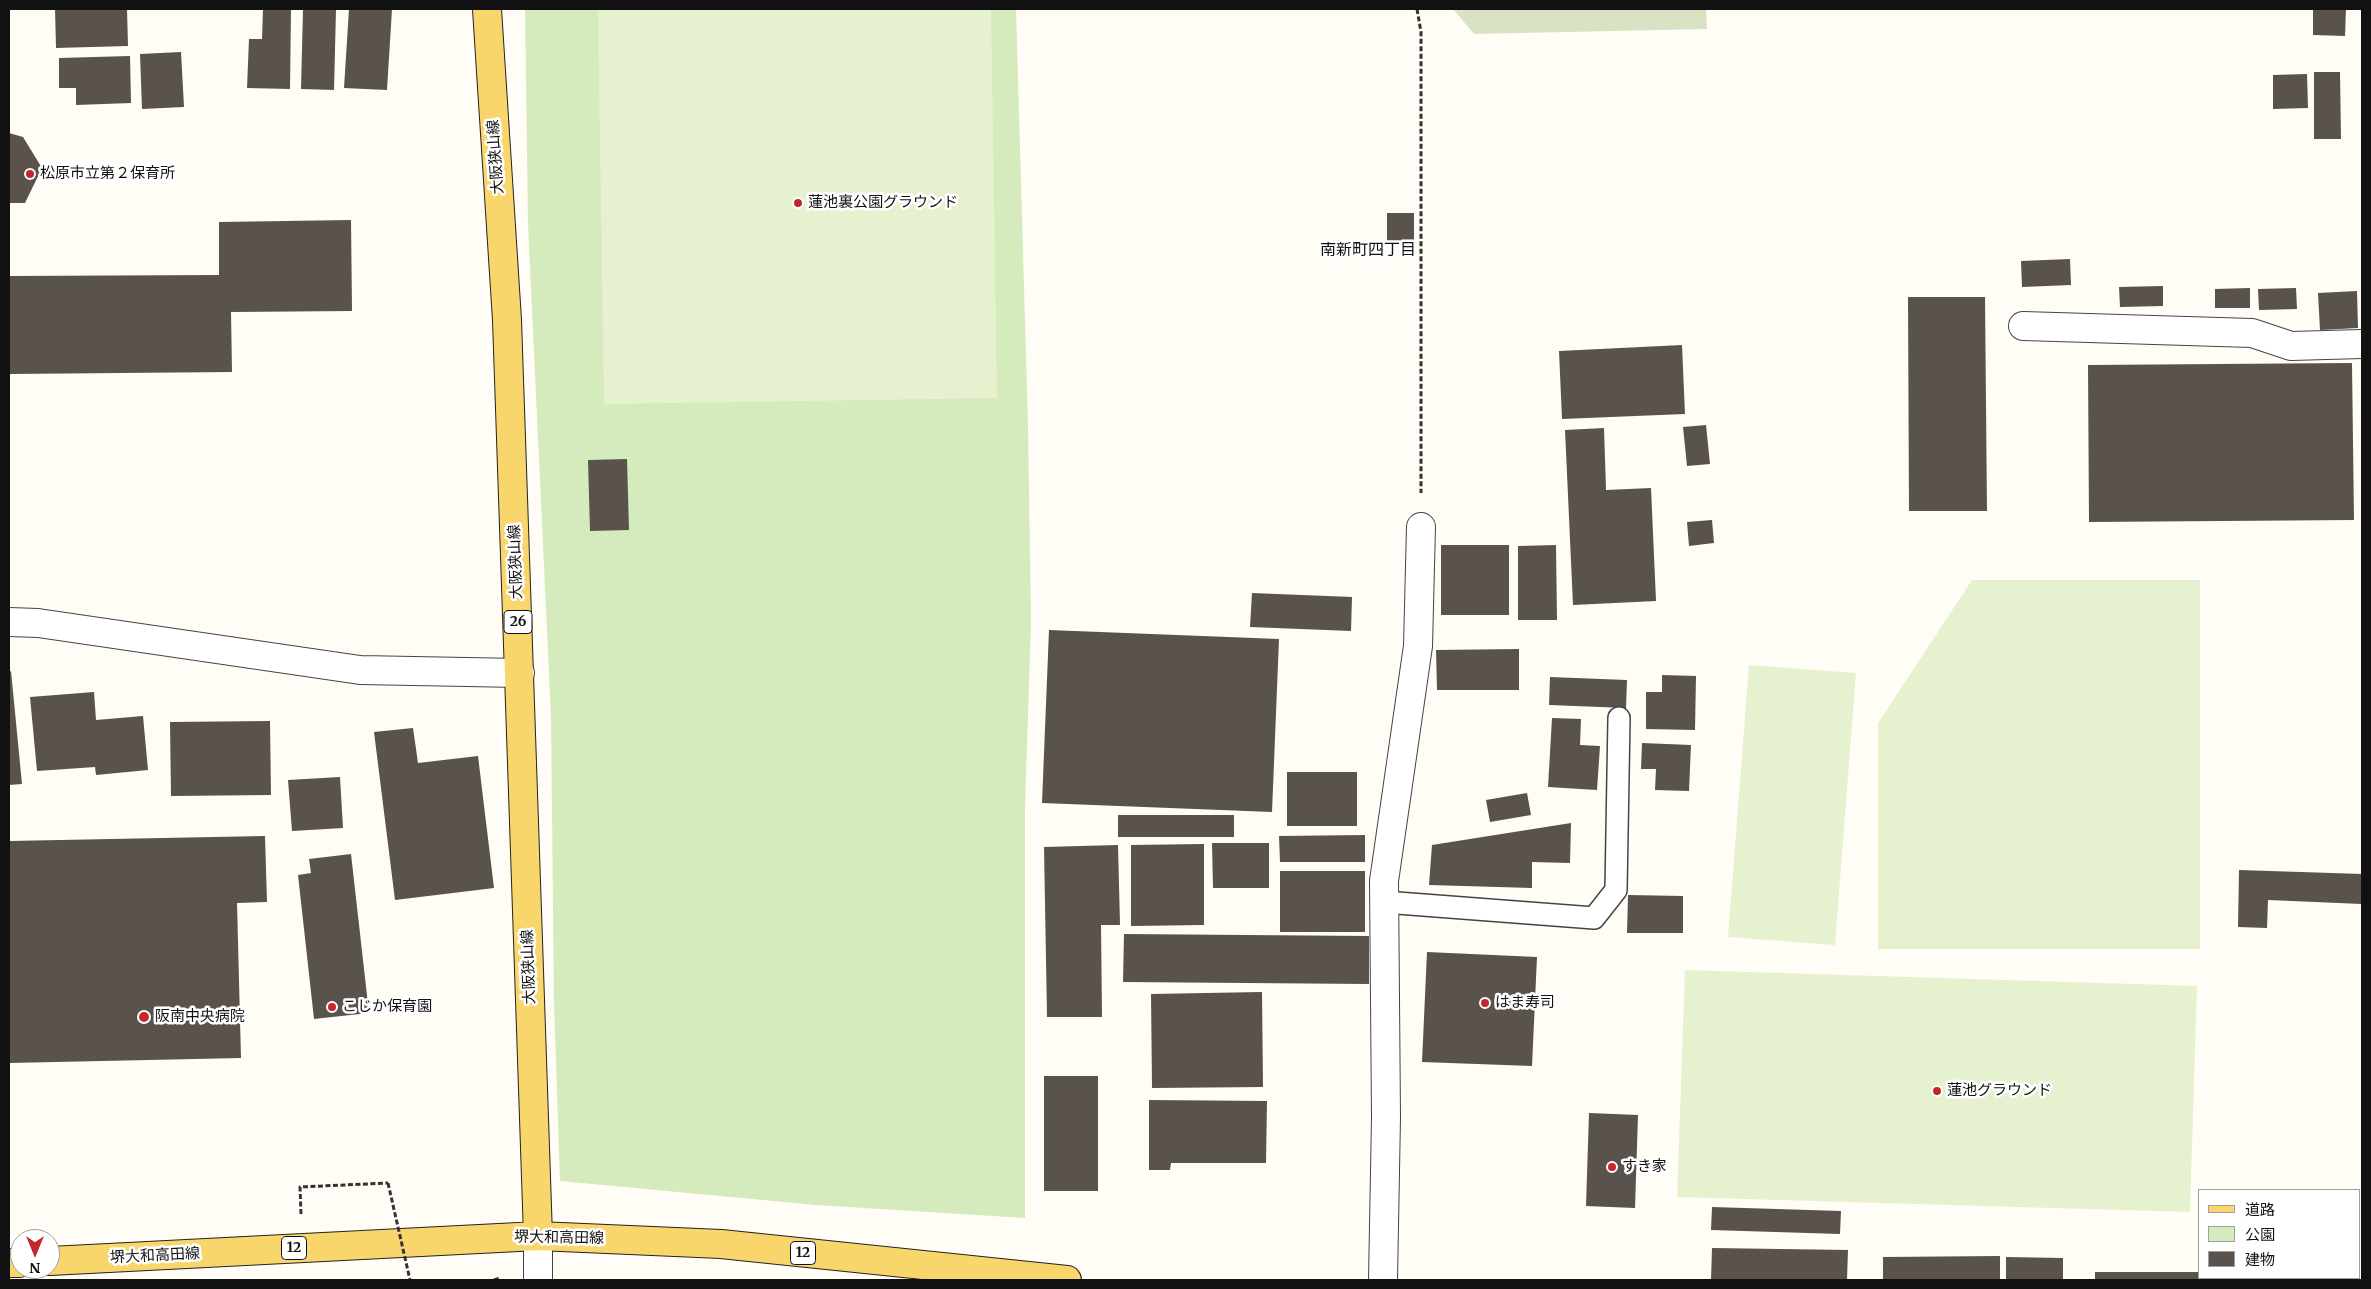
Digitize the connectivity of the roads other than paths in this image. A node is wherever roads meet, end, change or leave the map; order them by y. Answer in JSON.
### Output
{"nodes":[{"id":1,"x":487,"y":9,"type":"edge"},
{"id":2,"x":2023,"y":326,"type":"dead end"},
{"id":3,"x":2362,"y":344,"type":"edge"},
{"id":4,"x":1421,"y":527,"type":"road end"},
{"id":5,"x":9,"y":622,"type":"edge"},
{"id":6,"x":520,"y":674,"type":"junction"},
{"id":7,"x":1619,"y":718,"type":"dead end"},
{"id":8,"x":1384,"y":902,"type":"junction"},
{"id":9,"x":538,"y":1236,"type":"junction"},
{"id":10,"x":60,"y":1260,"type":"edge"},
{"id":11,"x":538,"y":1280,"type":"edge"},
{"id":12,"x":1067,"y":1280,"type":"edge"},
{"id":13,"x":1383,"y":1280,"type":"edge"}],
"edges":[{"from":1,"to":6,"type":"main road","name":"大阪狭山線","number":"26"},
{"from":2,"to":3,"type":"street"},
{"from":4,"to":8,"type":"street"},
{"from":5,"to":6,"type":"street"},
{"from":6,"to":9,"type":"main road","name":"大阪狭山線","number":"26"},
{"from":7,"to":8,"type":"lane"},
{"from":8,"to":13,"type":"street"},
{"from":9,"to":10,"type":"main road","name":"堺大和高田線","number":"12"},
{"from":9,"to":11,"type":"street"},
{"from":9,"to":12,"type":"main road","name":"堺大和高田線","number":"12"}]}
